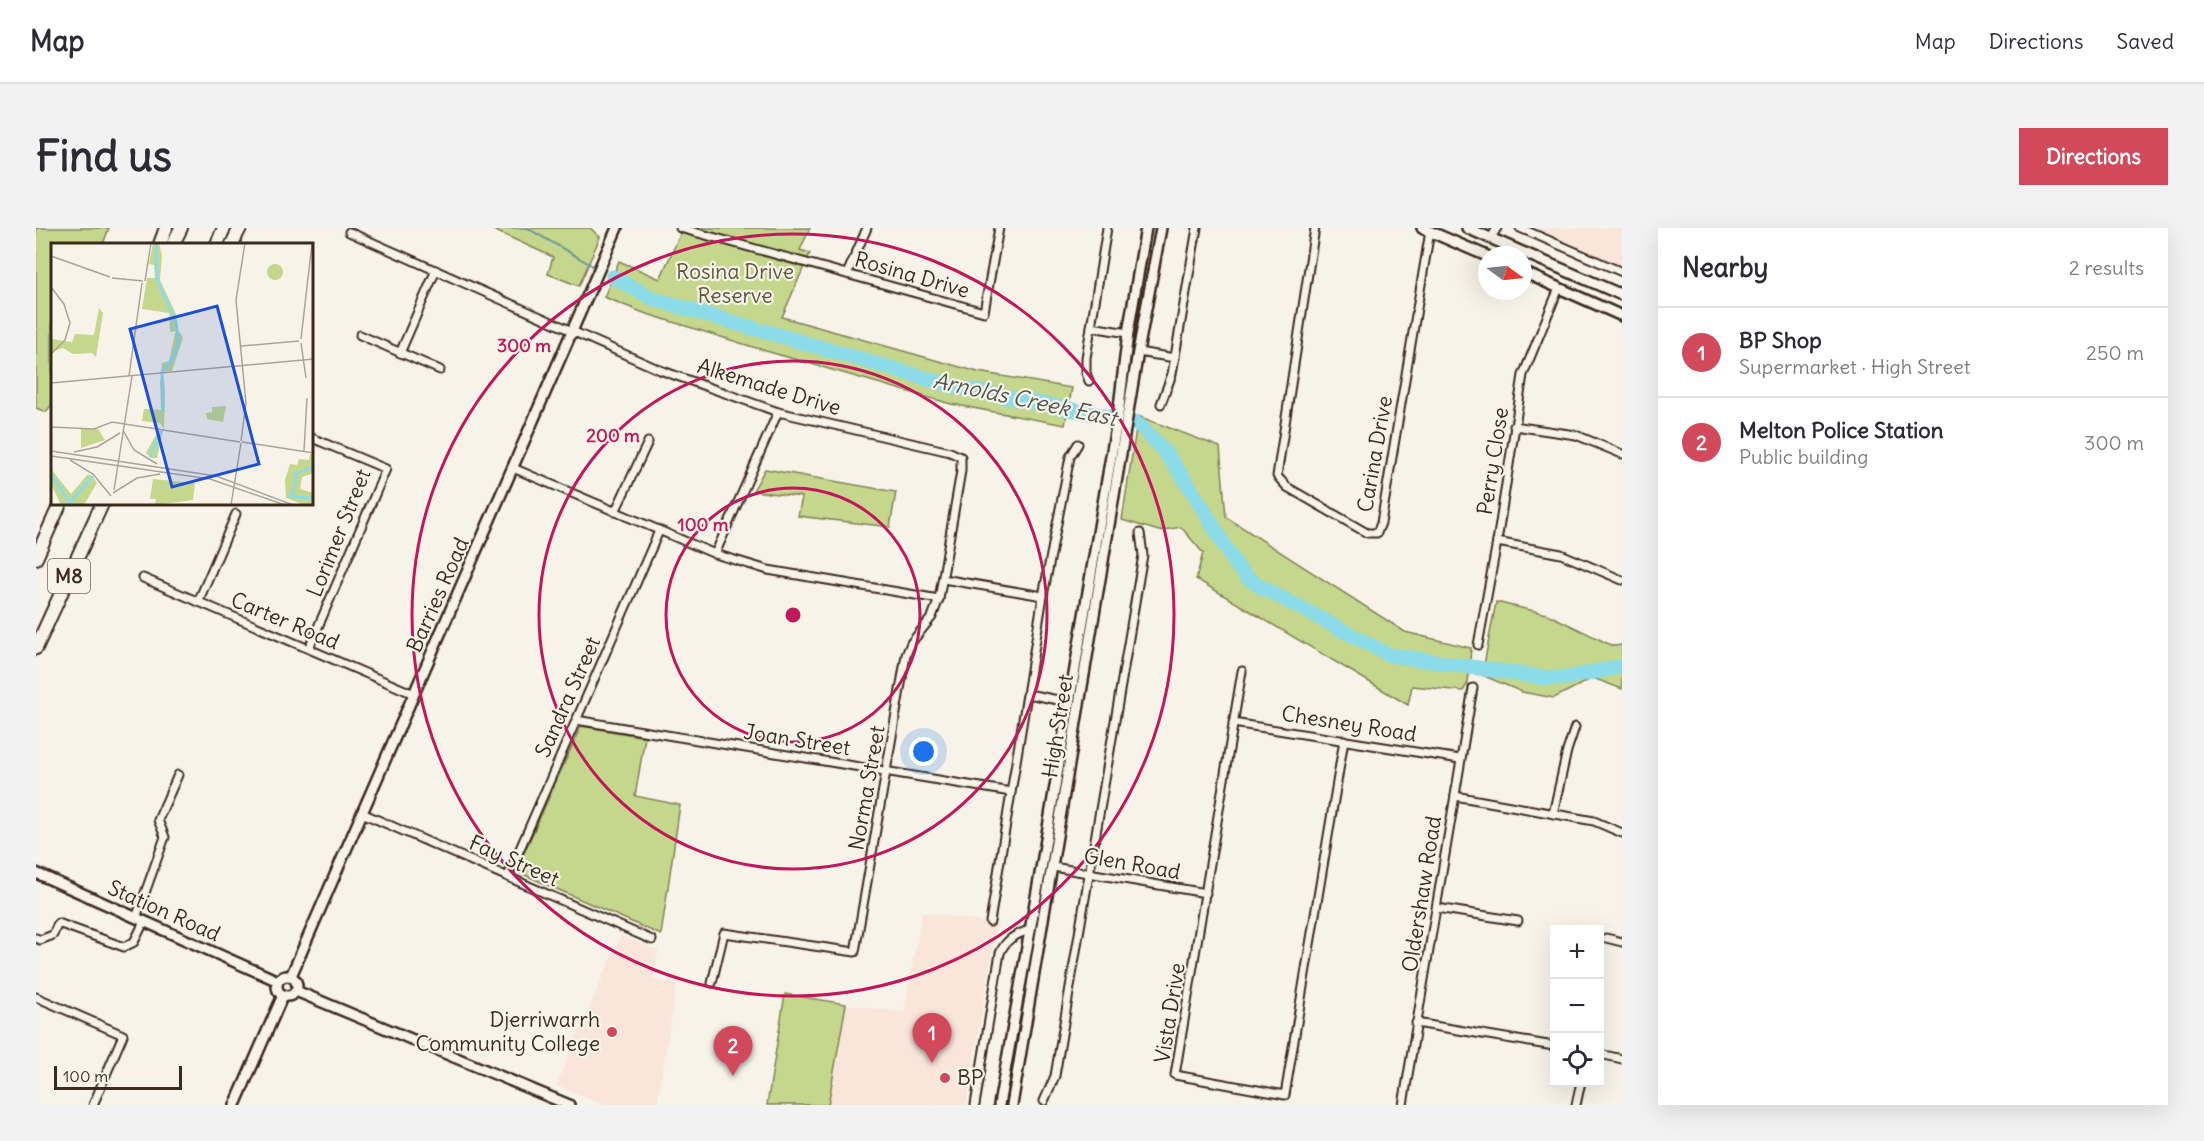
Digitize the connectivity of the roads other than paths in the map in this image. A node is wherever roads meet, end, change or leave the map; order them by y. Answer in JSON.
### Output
{"nodes":[{"id":1,"x":166,"y":228,"type":"edge"},
{"id":2,"x":181,"y":228,"type":"edge"},
{"id":3,"x":224,"y":228,"type":"edge"},
{"id":4,"x":240,"y":228,"type":"edge"},
{"id":5,"x":617,"y":228,"type":"edge"},
{"id":6,"x":680,"y":228,"type":"edge"},
{"id":7,"x":867,"y":228,"type":"edge"},
{"id":8,"x":999,"y":228,"type":"edge"},
{"id":9,"x":1107,"y":228,"type":"edge"},
{"id":10,"x":1146,"y":228,"type":"edge"},
{"id":11,"x":1161,"y":228,"type":"edge"},
{"id":12,"x":1197,"y":228,"type":"edge"},
{"id":13,"x":1315,"y":228,"type":"edge"},
{"id":14,"x":1467,"y":228,"type":"edge"},
{"id":15,"x":1497,"y":228,"type":"edge"},
{"id":16,"x":1520,"y":228,"type":"edge"},
{"id":17,"x":1426,"y":230,"type":"edge"},
{"id":18,"x":349,"y":232,"type":"dead end"},
{"id":19,"x":1491,"y":238,"type":"junction"},
{"id":20,"x":160,"y":243,"type":"edge"},
{"id":21,"x":174,"y":243,"type":"edge"},
{"id":22,"x":217,"y":243,"type":"edge"},
{"id":23,"x":232,"y":243,"type":"edge"},
{"id":24,"x":1478,"y":252,"type":"edge"},
{"id":25,"x":436,"y":270,"type":"junction"},
{"id":26,"x":1568,"y":271,"type":"junction"},
{"id":27,"x":1622,"y":272,"type":"edge"},
{"id":28,"x":847,"y":274,"type":"junction"},
{"id":29,"x":1532,"y":276,"type":"edge"},
{"id":30,"x":1559,"y":288,"type":"junction"},
{"id":31,"x":1622,"y":295,"type":"edge"},
{"id":32,"x":1622,"y":316,"type":"edge"},
{"id":33,"x":1091,"y":327,"type":"junction"},
{"id":34,"x":572,"y":330,"type":"junction"},
{"id":35,"x":1128,"y":333,"type":"junction"},
{"id":36,"x":360,"y":335,"type":"dead end"},
{"id":37,"x":1141,"y":335,"type":"junction"},
{"id":38,"x":1125,"y":350,"type":"junction"},
{"id":39,"x":1138,"y":352,"type":"junction"},
{"id":40,"x":400,"y":353,"type":"junction"},
{"id":41,"x":1175,"y":358,"type":"junction"},
{"id":42,"x":440,"y":370,"type":"dead end"},
{"id":43,"x":1089,"y":381,"type":"dead end"},
{"id":44,"x":1161,"y":404,"type":"dead end"},
{"id":45,"x":778,"y":412,"type":"junction"},
{"id":46,"x":1514,"y":426,"type":"junction"},
{"id":47,"x":314,"y":439,"type":"edge"},
{"id":48,"x":648,"y":441,"type":"dead end"},
{"id":49,"x":1078,"y":444,"type":"dead end"},
{"id":50,"x":1622,"y":454,"type":"edge"},
{"id":51,"x":961,"y":457,"type":"joint"},
{"id":52,"x":513,"y":468,"type":"junction"},
{"id":53,"x":59,"y":506,"type":"edge"},
{"id":54,"x":101,"y":506,"type":"edge"},
{"id":55,"x":615,"y":512,"type":"junction"},
{"id":56,"x":236,"y":514,"type":"dead end"},
{"id":57,"x":659,"y":531,"type":"junction"},
{"id":58,"x":1140,"y":533,"type":"dead end"},
{"id":59,"x":1497,"y":542,"type":"junction"},
{"id":60,"x":715,"y":554,"type":"junction"},
{"id":61,"x":36,"y":558,"type":"edge"},
{"id":62,"x":143,"y":578,"type":"dead end"},
{"id":63,"x":943,"y":579,"type":"junction"},
{"id":64,"x":1622,"y":580,"type":"edge"},
{"id":65,"x":1043,"y":596,"type":"junction"},
{"id":66,"x":939,"y":599,"type":"junction"},
{"id":67,"x":198,"y":602,"type":"junction"},
{"id":68,"x":1478,"y":645,"type":"dead end"},
{"id":69,"x":36,"y":648,"type":"edge"},
{"id":70,"x":309,"y":648,"type":"junction"},
{"id":71,"x":1242,"y":671,"type":"dead end"},
{"id":72,"x":1473,"y":688,"type":"dead end"},
{"id":73,"x":414,"y":694,"type":"junction"},
{"id":74,"x":1028,"y":694,"type":"junction"},
{"id":75,"x":1068,"y":702,"type":"junction"},
{"id":76,"x":1080,"y":702,"type":"junction"},
{"id":77,"x":576,"y":720,"type":"junction"},
{"id":78,"x":1233,"y":723,"type":"junction"},
{"id":79,"x":1575,"y":727,"type":"dead end"},
{"id":80,"x":1344,"y":740,"type":"junction"},
{"id":81,"x":1460,"y":759,"type":"junction"},
{"id":82,"x":887,"y":772,"type":"junction"},
{"id":83,"x":178,"y":775,"type":"dead end"},
{"id":84,"x":1011,"y":792,"type":"junction"},
{"id":85,"x":1455,"y":796,"type":"junction"},
{"id":86,"x":362,"y":813,"type":"junction"},
{"id":87,"x":1553,"y":814,"type":"junction"},
{"id":88,"x":1622,"y":833,"type":"edge"},
{"id":89,"x":1042,"y":863,"type":"junction"},
{"id":90,"x":1053,"y":867,"type":"junction"},
{"id":91,"x":36,"y":873,"type":"edge"},
{"id":92,"x":1090,"y":873,"type":"junction"},
{"id":93,"x":508,"y":876,"type":"junction"},
{"id":94,"x":1206,"y":893,"type":"junction"},
{"id":95,"x":1437,"y":908,"type":"junction"},
{"id":96,"x":140,"y":920,"type":"junction"},
{"id":97,"x":1518,"y":921,"type":"dead end"},
{"id":98,"x":990,"y":922,"type":"dead end"},
{"id":99,"x":1029,"y":930,"type":"junction"},
{"id":100,"x":36,"y":938,"type":"edge"},
{"id":101,"x":1606,"y":938,"type":"dead end"},
{"id":102,"x":652,"y":940,"type":"dead end"},
{"id":103,"x":1622,"y":942,"type":"edge"},
{"id":104,"x":291,"y":976,"type":"junction"},
{"id":105,"x":278,"y":981,"type":"junction"},
{"id":106,"x":712,"y":982,"type":"dead end"},
{"id":107,"x":296,"y":991,"type":"junction"},
{"id":108,"x":283,"y":995,"type":"junction"},
{"id":109,"x":36,"y":997,"type":"edge"},
{"id":110,"x":1416,"y":1023,"type":"junction"},
{"id":111,"x":1550,"y":1045,"type":"edge"},
{"id":112,"x":1604,"y":1055,"type":"edge"},
{"id":113,"x":1622,"y":1059,"type":"edge"},
{"id":114,"x":1580,"y":1087,"type":"edge"},
{"id":115,"x":1044,"y":1101,"type":"dead end"},
{"id":116,"x":239,"y":1104,"type":"edge"},
{"id":117,"x":93,"y":1105,"type":"edge"},
{"id":118,"x":569,"y":1105,"type":"edge"},
{"id":119,"x":975,"y":1105,"type":"edge"},
{"id":120,"x":999,"y":1105,"type":"edge"},
{"id":121,"x":1012,"y":1105,"type":"edge"},
{"id":122,"x":1403,"y":1105,"type":"edge"},
{"id":123,"x":1576,"y":1105,"type":"edge"}],
"edges":[{"from":1,"to":20,"type":"highway"},
{"from":2,"to":21,"type":"highway"},
{"from":3,"to":22,"type":"highway"},
{"from":4,"to":23,"type":"highway"},
{"from":5,"to":34,"type":"street","name":"Barries Road"},
{"from":6,"to":28,"type":"street","name":"Rosina Drive"},
{"from":7,"to":28,"type":"street"},
{"from":8,"to":28,"type":"street","name":"Rosina Drive"},
{"from":9,"to":33,"type":"street"},
{"from":10,"to":35,"type":"street","name":"High Street"},
{"from":11,"to":37,"type":"street","name":"High Street"},
{"from":12,"to":41,"type":"street"},
{"from":13,"to":17,"type":"street","name":"Carina Drive"},
{"from":14,"to":19,"type":"street"},
{"from":15,"to":19,"type":"street"},
{"from":16,"to":27,"type":"street"},
{"from":17,"to":24,"type":"street"},
{"from":18,"to":25,"type":"street","name":"Alkemade Drive"},
{"from":19,"to":26,"type":"street"},
{"from":25,"to":34,"type":"street","name":"Alkemade Drive"},
{"from":25,"to":40,"type":"street"},
{"from":26,"to":30,"type":"street"},
{"from":26,"to":31,"type":"street"},
{"from":29,"to":30,"type":"street"},
{"from":30,"to":32,"type":"street"},
{"from":30,"to":46,"type":"street","name":"Perry Close"},
{"from":33,"to":35,"type":"street"},
{"from":33,"to":43,"type":"street"},
{"from":34,"to":45,"type":"street","name":"Alkemade Drive"},
{"from":34,"to":52,"type":"street","name":"Barries Road"},
{"from":35,"to":37,"type":"street"},
{"from":35,"to":38,"type":"street","name":"High Street"},
{"from":36,"to":40,"type":"street"},
{"from":37,"to":39,"type":"street","name":"High Street"},
{"from":38,"to":39,"type":"street"},
{"from":38,"to":75,"type":"street","name":"High Street"},
{"from":39,"to":41,"type":"street"},
{"from":39,"to":76,"type":"street","name":"High Street"},
{"from":40,"to":42,"type":"street"},
{"from":41,"to":44,"type":"street"},
{"from":45,"to":51,"type":"street","name":"Alkemade Drive"},
{"from":45,"to":60,"type":"street"},
{"from":46,"to":50,"type":"street"},
{"from":46,"to":59,"type":"street","name":"Perry Close"},
{"from":47,"to":70,"type":"street","name":"Lorimer Street"},
{"from":48,"to":55,"type":"street"},
{"from":49,"to":65,"type":"street","name":"High Street"},
{"from":51,"to":63,"type":"street","name":"Norma Street"},
{"from":52,"to":55,"type":"street"},
{"from":52,"to":73,"type":"street","name":"Barries Road"},
{"from":53,"to":61,"type":"highway","number":"M8"},
{"from":54,"to":69,"type":"highway","number":"M8"},
{"from":55,"to":57,"type":"street"},
{"from":56,"to":67,"type":"street"},
{"from":57,"to":60,"type":"street"},
{"from":57,"to":77,"type":"street","name":"Sandra Street"},
{"from":58,"to":92,"type":"street"},
{"from":59,"to":64,"type":"street"},
{"from":59,"to":68,"type":"street","name":"Perry Close"},
{"from":60,"to":66,"type":"street"},
{"from":62,"to":67,"type":"street","name":"Carter Road"},
{"from":63,"to":65,"type":"street"},
{"from":63,"to":66,"type":"street","name":"Norma Street"},
{"from":65,"to":74,"type":"street","name":"High Street"},
{"from":66,"to":82,"type":"street","name":"Norma Street"},
{"from":67,"to":70,"type":"street","name":"Carter Road"},
{"from":70,"to":73,"type":"street","name":"Carter Road"},
{"from":71,"to":78,"type":"street","name":"Vista Drive"},
{"from":72,"to":81,"type":"street","name":"Oldershaw Road"},
{"from":73,"to":86,"type":"street","name":"Barries Road"},
{"from":74,"to":75,"type":"street","name":"High Street"},
{"from":74,"to":84,"type":"street","name":"High Street"},
{"from":75,"to":76,"type":"street"},
{"from":75,"to":89,"type":"street","name":"High Street"},
{"from":76,"to":90,"type":"street","name":"High Street"},
{"from":77,"to":82,"type":"street","name":"Joan Street"},
{"from":77,"to":93,"type":"street","name":"Sandra Street"},
{"from":78,"to":80,"type":"street","name":"Chesney Road"},
{"from":78,"to":94,"type":"street","name":"Vista Drive"},
{"from":79,"to":87,"type":"street"},
{"from":80,"to":81,"type":"street","name":"Chesney Road"},
{"from":80,"to":94,"type":"street","name":"Vista Drive"},
{"from":81,"to":85,"type":"street","name":"Oldershaw Road"},
{"from":82,"to":84,"type":"street","name":"Joan Street"},
{"from":82,"to":106,"type":"street","name":"Norma Street"},
{"from":83,"to":96,"type":"street"},
{"from":84,"to":98,"type":"street","name":"High Street"},
{"from":85,"to":87,"type":"street"},
{"from":85,"to":95,"type":"street","name":"Oldershaw Road"},
{"from":86,"to":93,"type":"street","name":"Fay Street"},
{"from":86,"to":104,"type":"street","name":"Barries Road"},
{"from":87,"to":88,"type":"street"},
{"from":89,"to":90,"type":"street"},
{"from":89,"to":99,"type":"street","name":"High Street"},
{"from":90,"to":92,"type":"street","name":"Glen Road"},
{"from":90,"to":121,"type":"street","name":"High Street"},
{"from":91,"to":96,"type":"street","name":"Station Road"},
{"from":92,"to":94,"type":"street","name":"Glen Road"},
{"from":92,"to":115,"type":"street"},
{"from":93,"to":102,"type":"street","name":"Fay Street"},
{"from":95,"to":97,"type":"street"},
{"from":95,"to":110,"type":"street","name":"Oldershaw Road"},
{"from":96,"to":100,"type":"street"},
{"from":96,"to":105,"type":"street","name":"Station Road"},
{"from":99,"to":119,"type":"street"},
{"from":99,"to":120,"type":"street","name":"High Street"},
{"from":101,"to":103,"type":"street"},
{"from":104,"to":105,"type":"street"},
{"from":104,"to":107,"type":"street"},
{"from":105,"to":108,"type":"street"},
{"from":107,"to":108,"type":"street"},
{"from":107,"to":118,"type":"street"},
{"from":108,"to":116,"type":"street"},
{"from":109,"to":117,"type":"street"},
{"from":110,"to":111,"type":"street"},
{"from":110,"to":122,"type":"street","name":"Oldershaw Road"},
{"from":112,"to":113,"type":"street"},
{"from":114,"to":123,"type":"street"}]}
